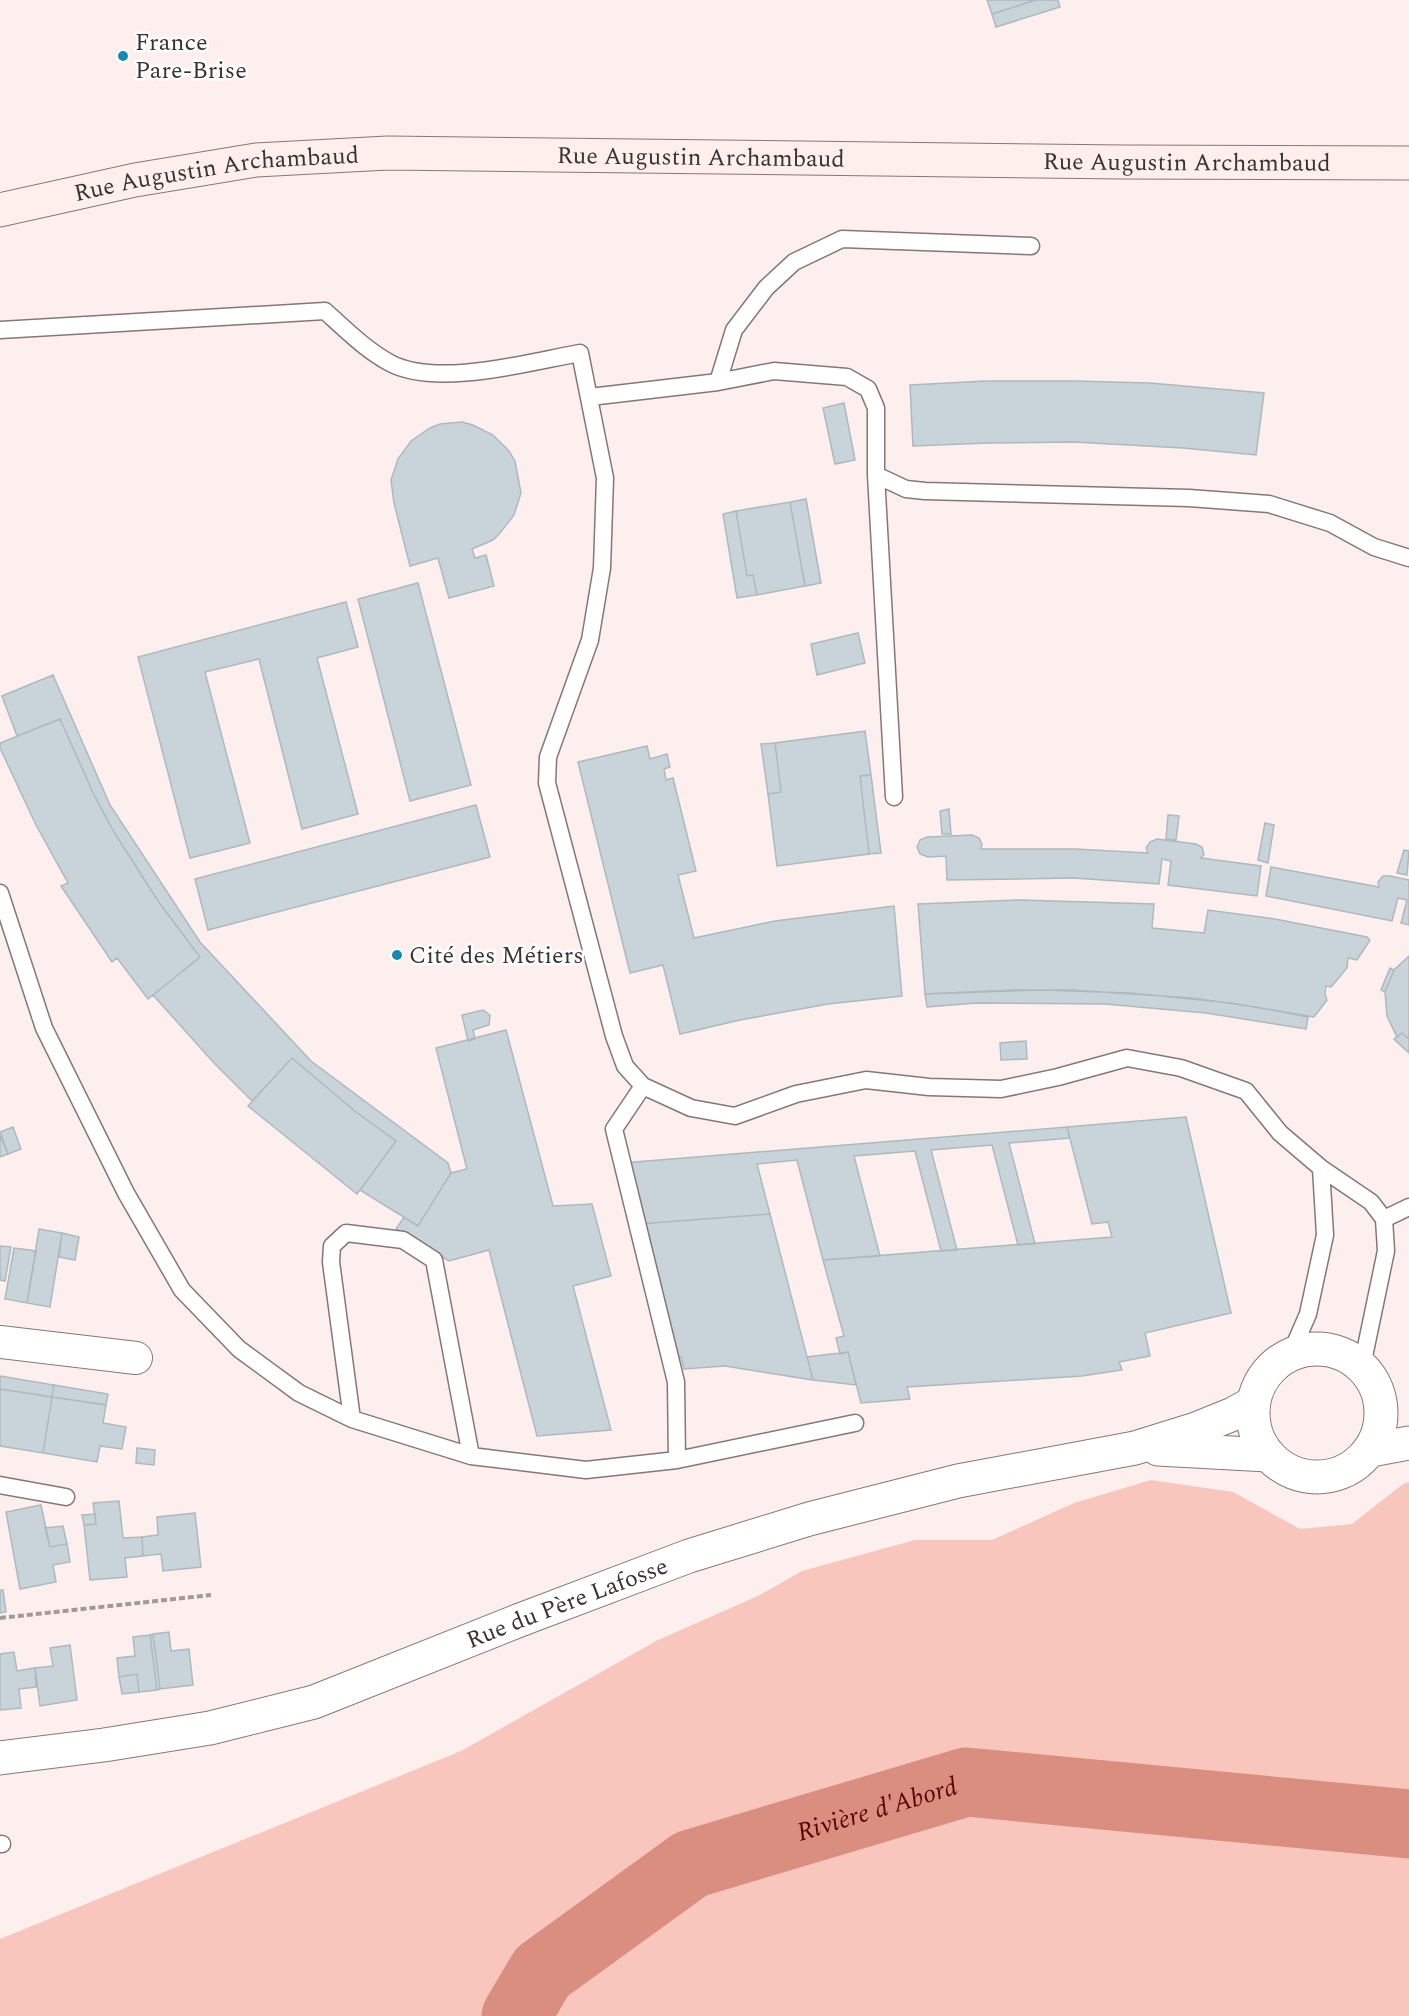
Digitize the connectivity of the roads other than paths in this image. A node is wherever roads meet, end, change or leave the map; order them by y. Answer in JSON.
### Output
{"nodes":[{"id":1,"x":1409,"y":163,"type":"edge"},
{"id":2,"x":0,"y":210,"type":"edge"},
{"id":3,"x":1031,"y":246,"type":"dead end"},
{"id":4,"x":0,"y":330,"type":"edge"},
{"id":5,"x":718,"y":382,"type":"junction"},
{"id":6,"x":590,"y":397,"type":"junction"},
{"id":7,"x":876,"y":475,"type":"junction"},
{"id":8,"x":1409,"y":558,"type":"edge"},
{"id":9,"x":894,"y":797,"type":"dead end"},
{"id":10,"x":0,"y":893,"type":"edge"},
{"id":11,"x":643,"y":1086,"type":"junction"},
{"id":12,"x":1321,"y":1168,"type":"junction"},
{"id":13,"x":1409,"y":1207,"type":"edge"},
{"id":14,"x":1384,"y":1219,"type":"junction"},
{"id":15,"x":0,"y":1342,"type":"edge"},
{"id":16,"x":1291,"y":1353,"type":"junction"},
{"id":17,"x":136,"y":1358,"type":"dead end"},
{"id":18,"x":1362,"y":1366,"type":"junction"},
{"id":19,"x":1380,"y":1395,"type":"junction"},
{"id":20,"x":1253,"y":1403,"type":"junction"},
{"id":21,"x":1409,"y":1410,"type":"edge"},
{"id":22,"x":352,"y":1419,"type":"junction"},
{"id":23,"x":855,"y":1424,"type":"dead end"},
{"id":24,"x":1409,"y":1443,"type":"edge"},
{"id":25,"x":1135,"y":1448,"type":"junction"},
{"id":26,"x":1371,"y":1450,"type":"junction"},
{"id":27,"x":1268,"y":1455,"type":"junction"},
{"id":28,"x":471,"y":1456,"type":"junction"},
{"id":29,"x":677,"y":1460,"type":"junction"},
{"id":30,"x":0,"y":1485,"type":"edge"},
{"id":31,"x":66,"y":1497,"type":"dead end"},
{"id":32,"x":0,"y":1758,"type":"edge"}],
"edges":[{"from":1,"to":2,"type":"main road","name":"Rue Augustin Archambaud"},
{"from":3,"to":5,"type":"lane"},
{"from":4,"to":6,"type":"lane"},
{"from":5,"to":6,"type":"lane"},
{"from":5,"to":7,"type":"lane"},
{"from":6,"to":11,"type":"lane"},
{"from":7,"to":8,"type":"lane"},
{"from":7,"to":9,"type":"lane"},
{"from":10,"to":22,"type":"lane"},
{"from":11,"to":12,"type":"lane"},
{"from":11,"to":29,"type":"lane"},
{"from":12,"to":14,"type":"lane"},
{"from":12,"to":16,"type":"lane"},
{"from":13,"to":14,"type":"lane"},
{"from":14,"to":18,"type":"lane"},
{"from":15,"to":17,"type":"street"},
{"from":16,"to":18,"type":"street"},
{"from":16,"to":20,"type":"street"},
{"from":18,"to":19,"type":"street"},
{"from":19,"to":21,"type":"street"},
{"from":19,"to":26,"type":"street"},
{"from":20,"to":25,"type":"street","name":"Rue du Père Lafosse"},
{"from":20,"to":27,"type":"street"},
{"from":22,"to":28,"type":"lane"},
{"from":22,"to":28,"type":"lane"},
{"from":23,"to":29,"type":"lane"},
{"from":24,"to":26,"type":"street"},
{"from":25,"to":27,"type":"street","name":"Rue du Père Lafosse"},
{"from":25,"to":32,"type":"street","name":"Rue du Père Lafosse"},
{"from":26,"to":27,"type":"street"},
{"from":28,"to":29,"type":"lane"},
{"from":30,"to":31,"type":"lane"}]}
